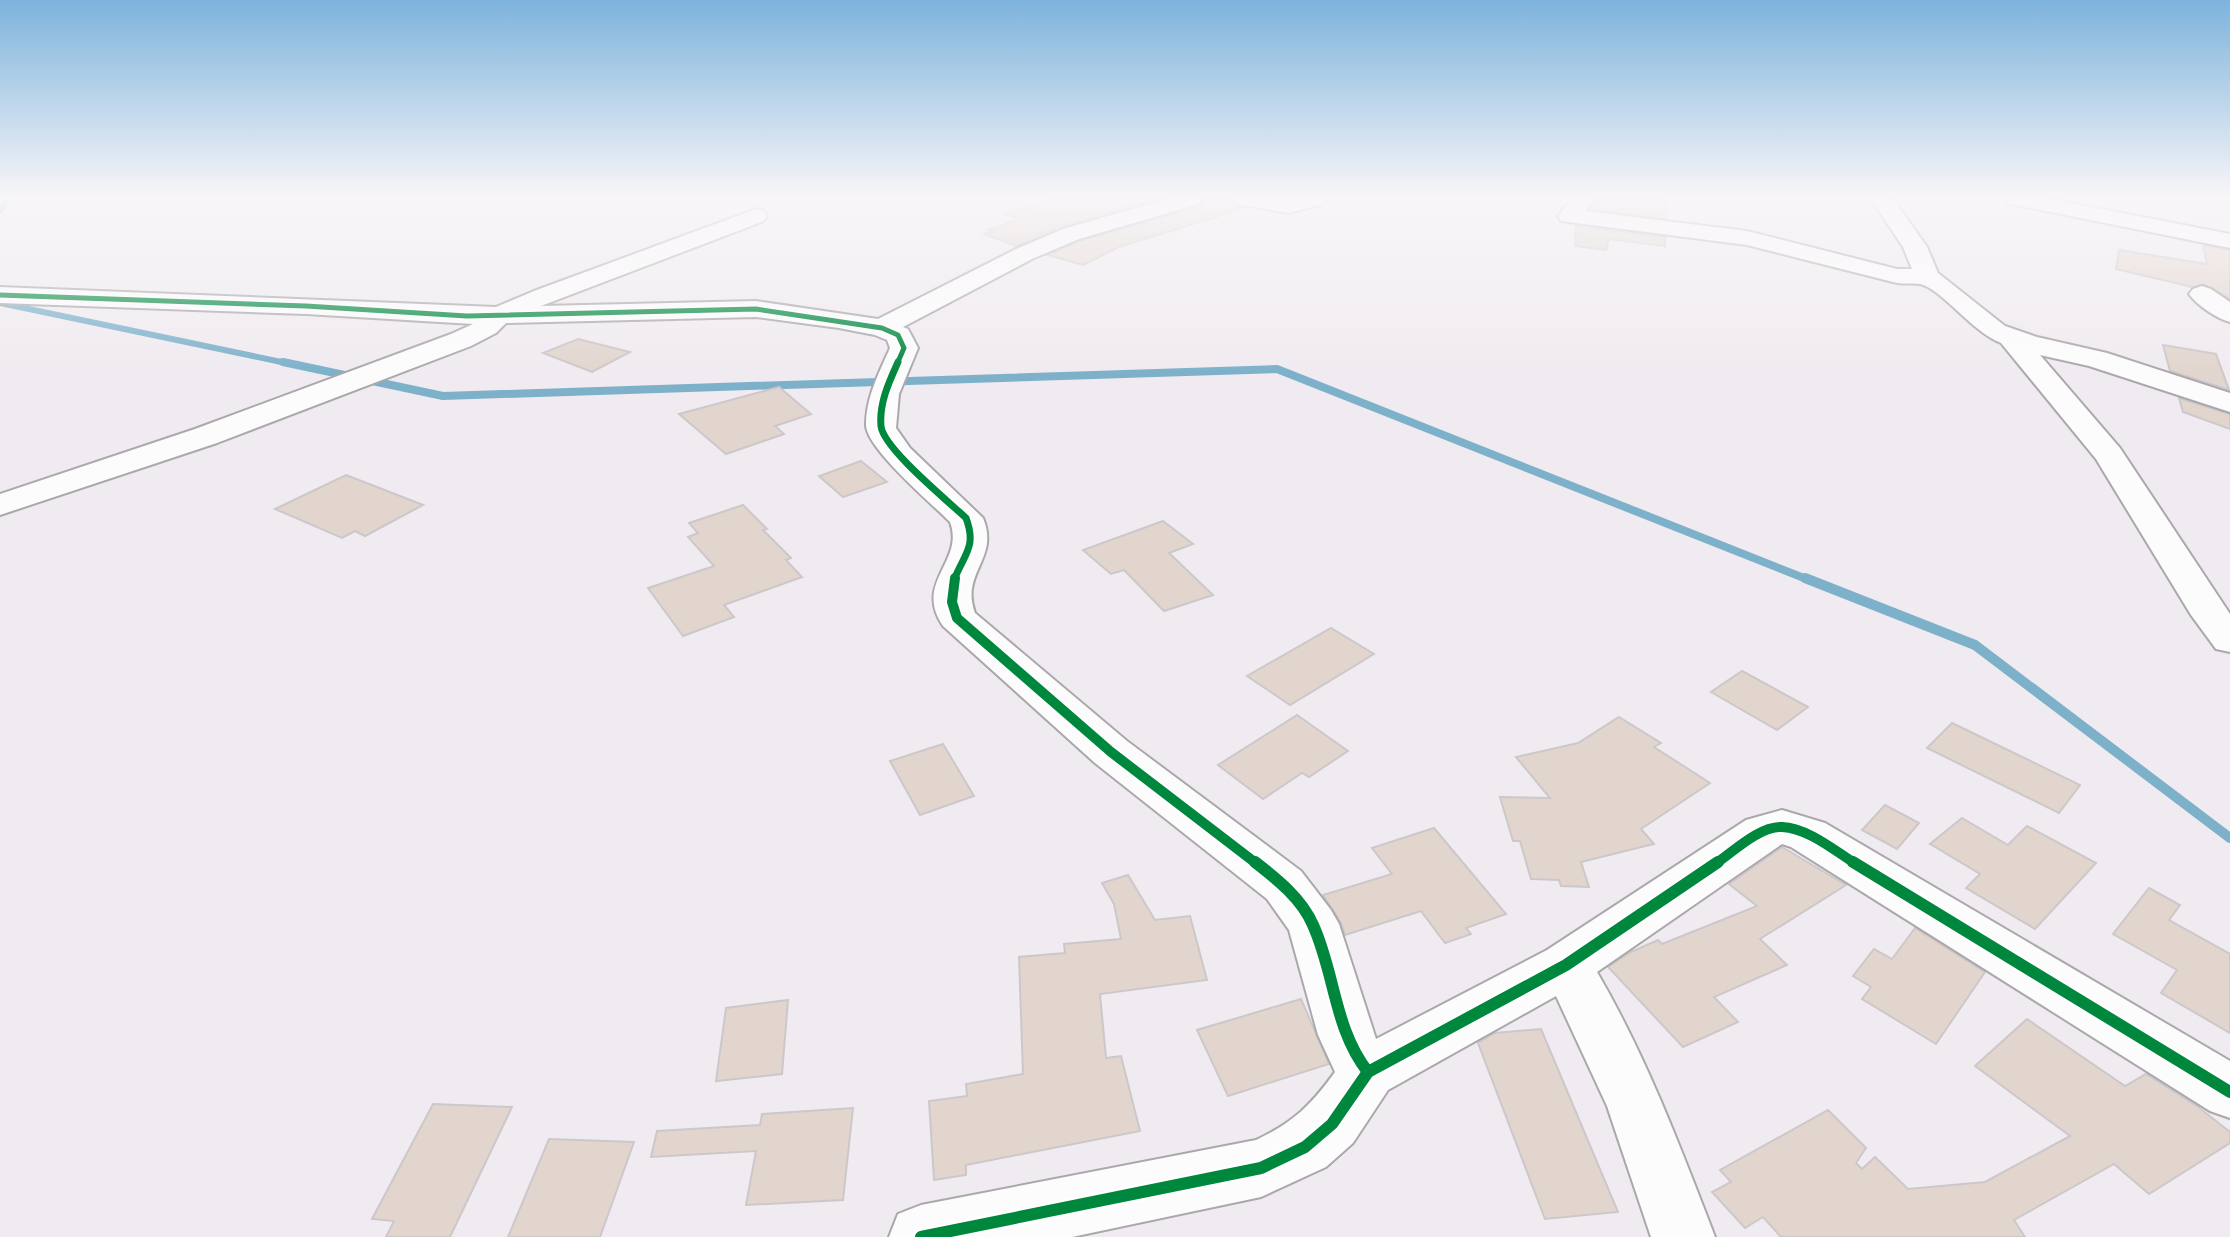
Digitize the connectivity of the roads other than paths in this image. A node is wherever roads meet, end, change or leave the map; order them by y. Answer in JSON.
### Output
{"nodes":[{"id":1,"x":648,"y":257,"type":"edge"},
{"id":2,"x":1019,"y":257,"type":"edge"},
{"id":3,"x":1821,"y":257,"type":"edge"},
{"id":4,"x":1920,"y":257,"type":"edge"},
{"id":5,"x":1927,"y":277,"type":"junction"},
{"id":6,"x":2202,"y":294,"type":"dead end"},
{"id":7,"x":0,"y":295,"type":"edge"},
{"id":8,"x":2230,"y":314,"type":"edge"},
{"id":9,"x":498,"y":316,"type":"junction"},
{"id":10,"x":882,"y":328,"type":"junction"},
{"id":11,"x":2011,"y":338,"type":"junction"},
{"id":12,"x":2230,"y":403,"type":"edge"},
{"id":13,"x":0,"y":505,"type":"edge"},
{"id":14,"x":2230,"y":640,"type":"edge"},
{"id":15,"x":1566,"y":965,"type":"junction"},
{"id":16,"x":1368,"y":1072,"type":"junction"},
{"id":17,"x":2230,"y":1092,"type":"edge"},
{"id":18,"x":921,"y":1237,"type":"edge"},
{"id":19,"x":1683,"y":1237,"type":"edge"}],
"edges":[{"from":1,"to":9,"type":"street"},
{"from":2,"to":10,"type":"street"},
{"from":3,"to":5,"type":"street"},
{"from":4,"to":5,"type":"street"},
{"from":5,"to":11,"type":"street"},
{"from":6,"to":8,"type":"street"},
{"from":7,"to":9,"type":"street"},
{"from":9,"to":10,"type":"street"},
{"from":9,"to":13,"type":"street"},
{"from":10,"to":16,"type":"street"},
{"from":11,"to":12,"type":"street"},
{"from":11,"to":14,"type":"street"},
{"from":15,"to":16,"type":"street"},
{"from":15,"to":17,"type":"street"},
{"from":15,"to":19,"type":"street"},
{"from":16,"to":18,"type":"street"}]}
